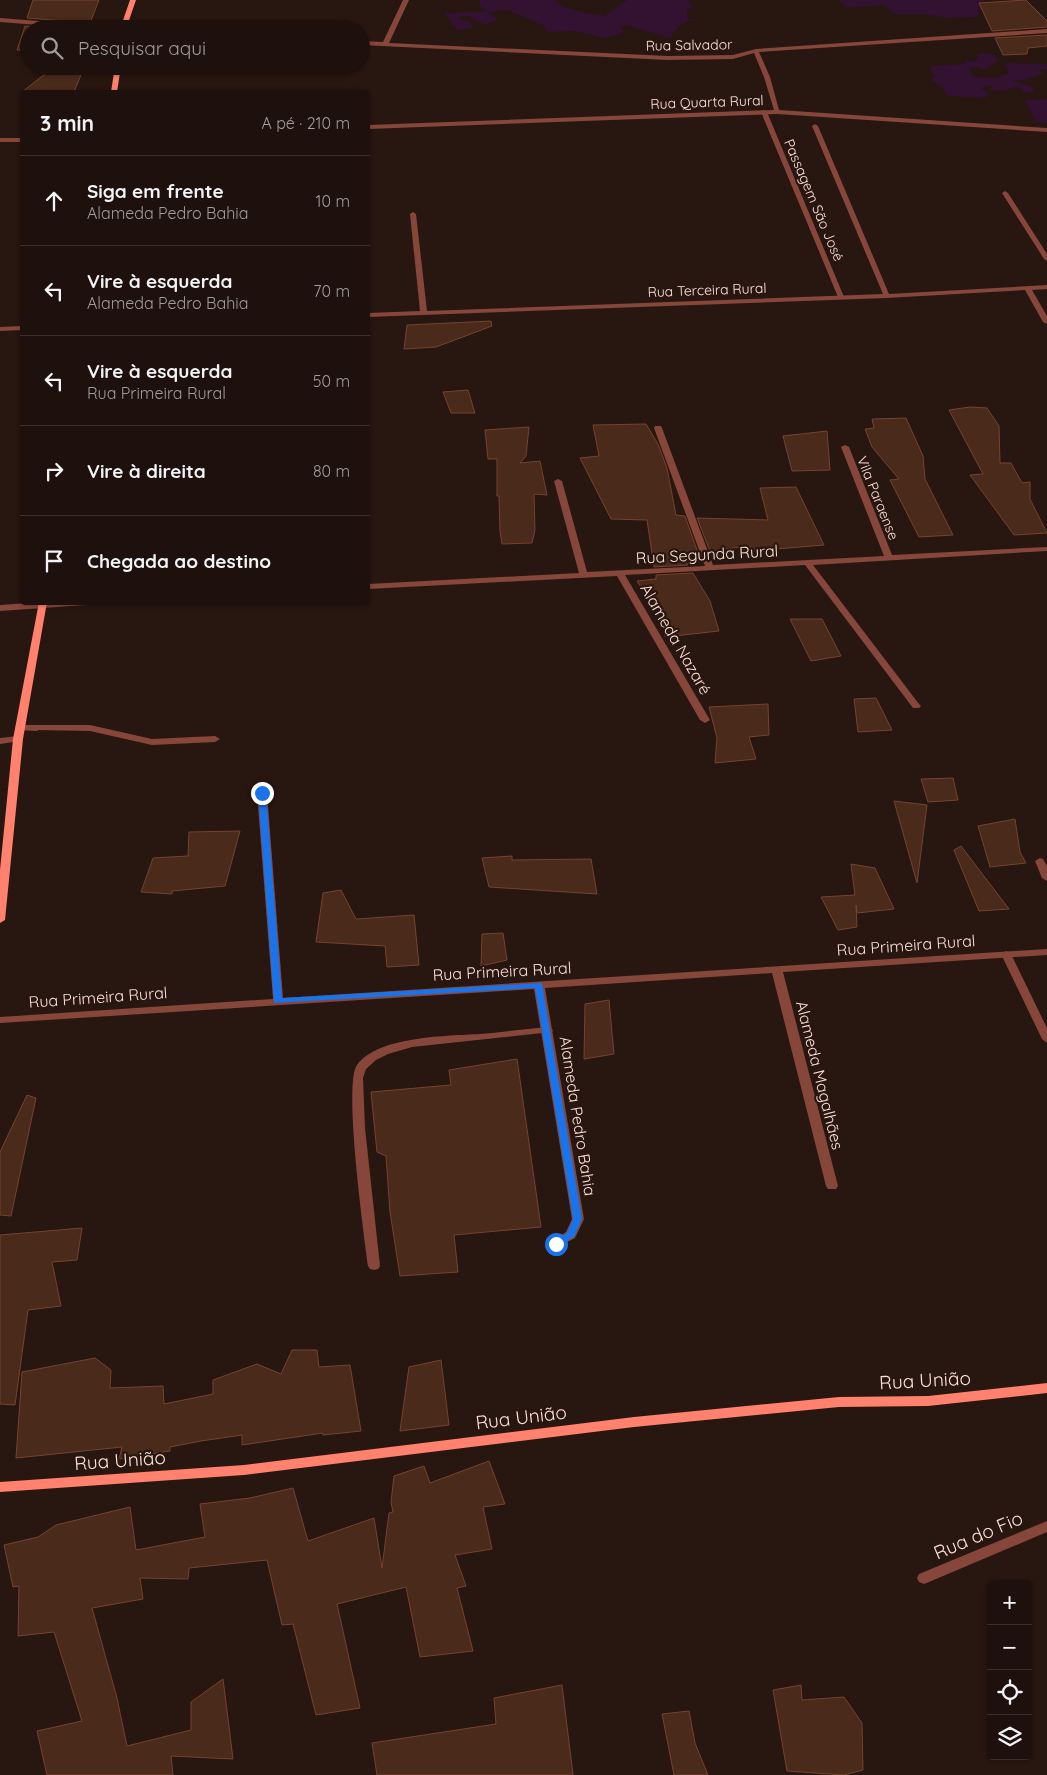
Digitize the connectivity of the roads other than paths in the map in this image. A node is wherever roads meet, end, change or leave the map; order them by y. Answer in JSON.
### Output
{"nodes":[{"id":1,"x":133,"y":0,"type":"edge"},
{"id":2,"x":406,"y":0,"type":"edge"},
{"id":3,"x":0,"y":20,"type":"edge"},
{"id":4,"x":126,"y":20,"type":"edge"},
{"id":5,"x":20,"y":22,"type":"edge"},
{"id":6,"x":1047,"y":31,"type":"edge"},
{"id":7,"x":370,"y":43,"type":"edge"},
{"id":8,"x":385,"y":44,"type":"junction"},
{"id":9,"x":756,"y":51,"type":"junction"},
{"id":10,"x":117,"y":75,"type":"edge"},
{"id":11,"x":114,"y":90,"type":"edge"},
{"id":12,"x":764,"y":112,"type":"junction"},
{"id":13,"x":777,"y":112,"type":"junction"},
{"id":14,"x":815,"y":126,"type":"dead end"},
{"id":15,"x":370,"y":127,"type":"edge"},
{"id":16,"x":1047,"y":130,"type":"edge"},
{"id":17,"x":0,"y":140,"type":"edge"},
{"id":18,"x":20,"y":140,"type":"edge"},
{"id":19,"x":1005,"y":193,"type":"dead end"},
{"id":20,"x":413,"y":214,"type":"dead end"},
{"id":21,"x":1047,"y":259,"type":"edge"},
{"id":22,"x":1047,"y":287,"type":"edge"},
{"id":23,"x":1027,"y":288,"type":"junction"},
{"id":24,"x":887,"y":296,"type":"junction"},
{"id":25,"x":842,"y":297,"type":"junction"},
{"id":26,"x":424,"y":313,"type":"junction"},
{"id":27,"x":370,"y":315,"type":"edge"},
{"id":28,"x":1047,"y":322,"type":"edge"},
{"id":29,"x":20,"y":328,"type":"edge"},
{"id":30,"x":0,"y":329,"type":"edge"},
{"id":31,"x":658,"y":428,"type":"dead end"},
{"id":32,"x":845,"y":447,"type":"dead end"},
{"id":33,"x":558,"y":481,"type":"dead end"},
{"id":34,"x":1047,"y":549,"type":"edge"},
{"id":35,"x":888,"y":558,"type":"junction"},
{"id":36,"x":808,"y":564,"type":"junction"},
{"id":37,"x":710,"y":568,"type":"junction"},
{"id":38,"x":620,"y":573,"type":"junction"},
{"id":39,"x":584,"y":576,"type":"junction"},
{"id":40,"x":370,"y":588,"type":"edge"},
{"id":41,"x":32,"y":605,"type":"edge"},
{"id":42,"x":43,"y":605,"type":"edge"},
{"id":43,"x":0,"y":608,"type":"edge"},
{"id":44,"x":916,"y":706,"type":"dead end"},
{"id":45,"x":705,"y":720,"type":"dead end"},
{"id":46,"x":20,"y":728,"type":"junction"},
{"id":47,"x":215,"y":739,"type":"dead end"},
{"id":48,"x":0,"y":740,"type":"edge"},
{"id":49,"x":18,"y":740,"type":"junction"},
{"id":50,"x":262,"y":793,"type":"dead end"},
{"id":51,"x":1040,"y":861,"type":"dead end"},
{"id":52,"x":1047,"y":878,"type":"edge"},
{"id":53,"x":0,"y":920,"type":"edge"},
{"id":54,"x":1047,"y":952,"type":"edge"},
{"id":55,"x":1006,"y":954,"type":"junction"},
{"id":56,"x":776,"y":971,"type":"junction"},
{"id":57,"x":539,"y":985,"type":"junction"},
{"id":58,"x":278,"y":1002,"type":"junction"},
{"id":59,"x":0,"y":1020,"type":"edge"},
{"id":60,"x":548,"y":1030,"type":"junction"},
{"id":61,"x":1047,"y":1039,"type":"edge"},
{"id":62,"x":832,"y":1186,"type":"dead end"},
{"id":63,"x":556,"y":1244,"type":"dead end"},
{"id":64,"x":374,"y":1266,"type":"dead end"},
{"id":65,"x":1047,"y":1388,"type":"edge"},
{"id":66,"x":0,"y":1487,"type":"edge"},
{"id":67,"x":1047,"y":1526,"type":"edge"},
{"id":68,"x":924,"y":1578,"type":"dead end"}],
"edges":[{"from":1,"to":4,"type":"street"},
{"from":2,"to":8,"type":"street"},
{"from":3,"to":5,"type":"street"},
{"from":6,"to":9,"type":"street","name":"Rua Salvador"},
{"from":7,"to":8,"type":"street","name":"Rua Salvador"},
{"from":8,"to":9,"type":"street","name":"Rua Salvador"},
{"from":9,"to":13,"type":"street"},
{"from":10,"to":11,"type":"street"},
{"from":12,"to":13,"type":"street","name":"Rua Quarta Rural"},
{"from":12,"to":15,"type":"street","name":"Rua Quarta Rural"},
{"from":12,"to":25,"type":"street","name":"Passagem São José"},
{"from":13,"to":16,"type":"street","name":"Rua Quarta Rural"},
{"from":14,"to":24,"type":"street"},
{"from":17,"to":18,"type":"street"},
{"from":19,"to":21,"type":"street"},
{"from":20,"to":26,"type":"street"},
{"from":22,"to":23,"type":"street","name":"Rua Terceira Rural"},
{"from":23,"to":24,"type":"street","name":"Rua Terceira Rural"},
{"from":23,"to":28,"type":"street"},
{"from":24,"to":25,"type":"street","name":"Rua Terceira Rural"},
{"from":25,"to":26,"type":"street","name":"Rua Terceira Rural"},
{"from":26,"to":27,"type":"street","name":"Rua Terceira Rural"},
{"from":29,"to":30,"type":"street"},
{"from":31,"to":37,"type":"street"},
{"from":32,"to":35,"type":"street","name":"Vila Paraense"},
{"from":33,"to":39,"type":"street"},
{"from":34,"to":35,"type":"street","name":"Rua Segunda Rural"},
{"from":35,"to":36,"type":"street","name":"Rua Segunda Rural"},
{"from":36,"to":37,"type":"street","name":"Rua Segunda Rural"},
{"from":36,"to":44,"type":"street"},
{"from":37,"to":38,"type":"street","name":"Rua Segunda Rural"},
{"from":38,"to":39,"type":"street","name":"Rua Segunda Rural"},
{"from":38,"to":45,"type":"street","name":"Alameda Nazaré"},
{"from":39,"to":40,"type":"street","name":"Rua Segunda Rural"},
{"from":41,"to":43,"type":"street"},
{"from":42,"to":46,"type":"street"},
{"from":46,"to":47,"type":"street"},
{"from":46,"to":49,"type":"street"},
{"from":48,"to":49,"type":"street"},
{"from":49,"to":53,"type":"street"},
{"from":50,"to":58,"type":"street"},
{"from":51,"to":52,"type":"street"},
{"from":54,"to":55,"type":"street","name":"Rua Primeira Rural"},
{"from":55,"to":56,"type":"street","name":"Rua Primeira Rural"},
{"from":55,"to":61,"type":"street"},
{"from":56,"to":57,"type":"street","name":"Rua Primeira Rural"},
{"from":56,"to":62,"type":"street","name":"Alameda Magalhães"},
{"from":57,"to":58,"type":"street","name":"Rua Primeira Rural"},
{"from":57,"to":60,"type":"street","name":"Alameda Pedro Bahia"},
{"from":58,"to":59,"type":"street","name":"Rua Primeira Rural"},
{"from":60,"to":63,"type":"street","name":"Alameda Pedro Bahia"},
{"from":60,"to":64,"type":"street"},
{"from":65,"to":66,"type":"street","name":"Rua União"},
{"from":67,"to":68,"type":"street","name":"Rua do Fio"}]}
